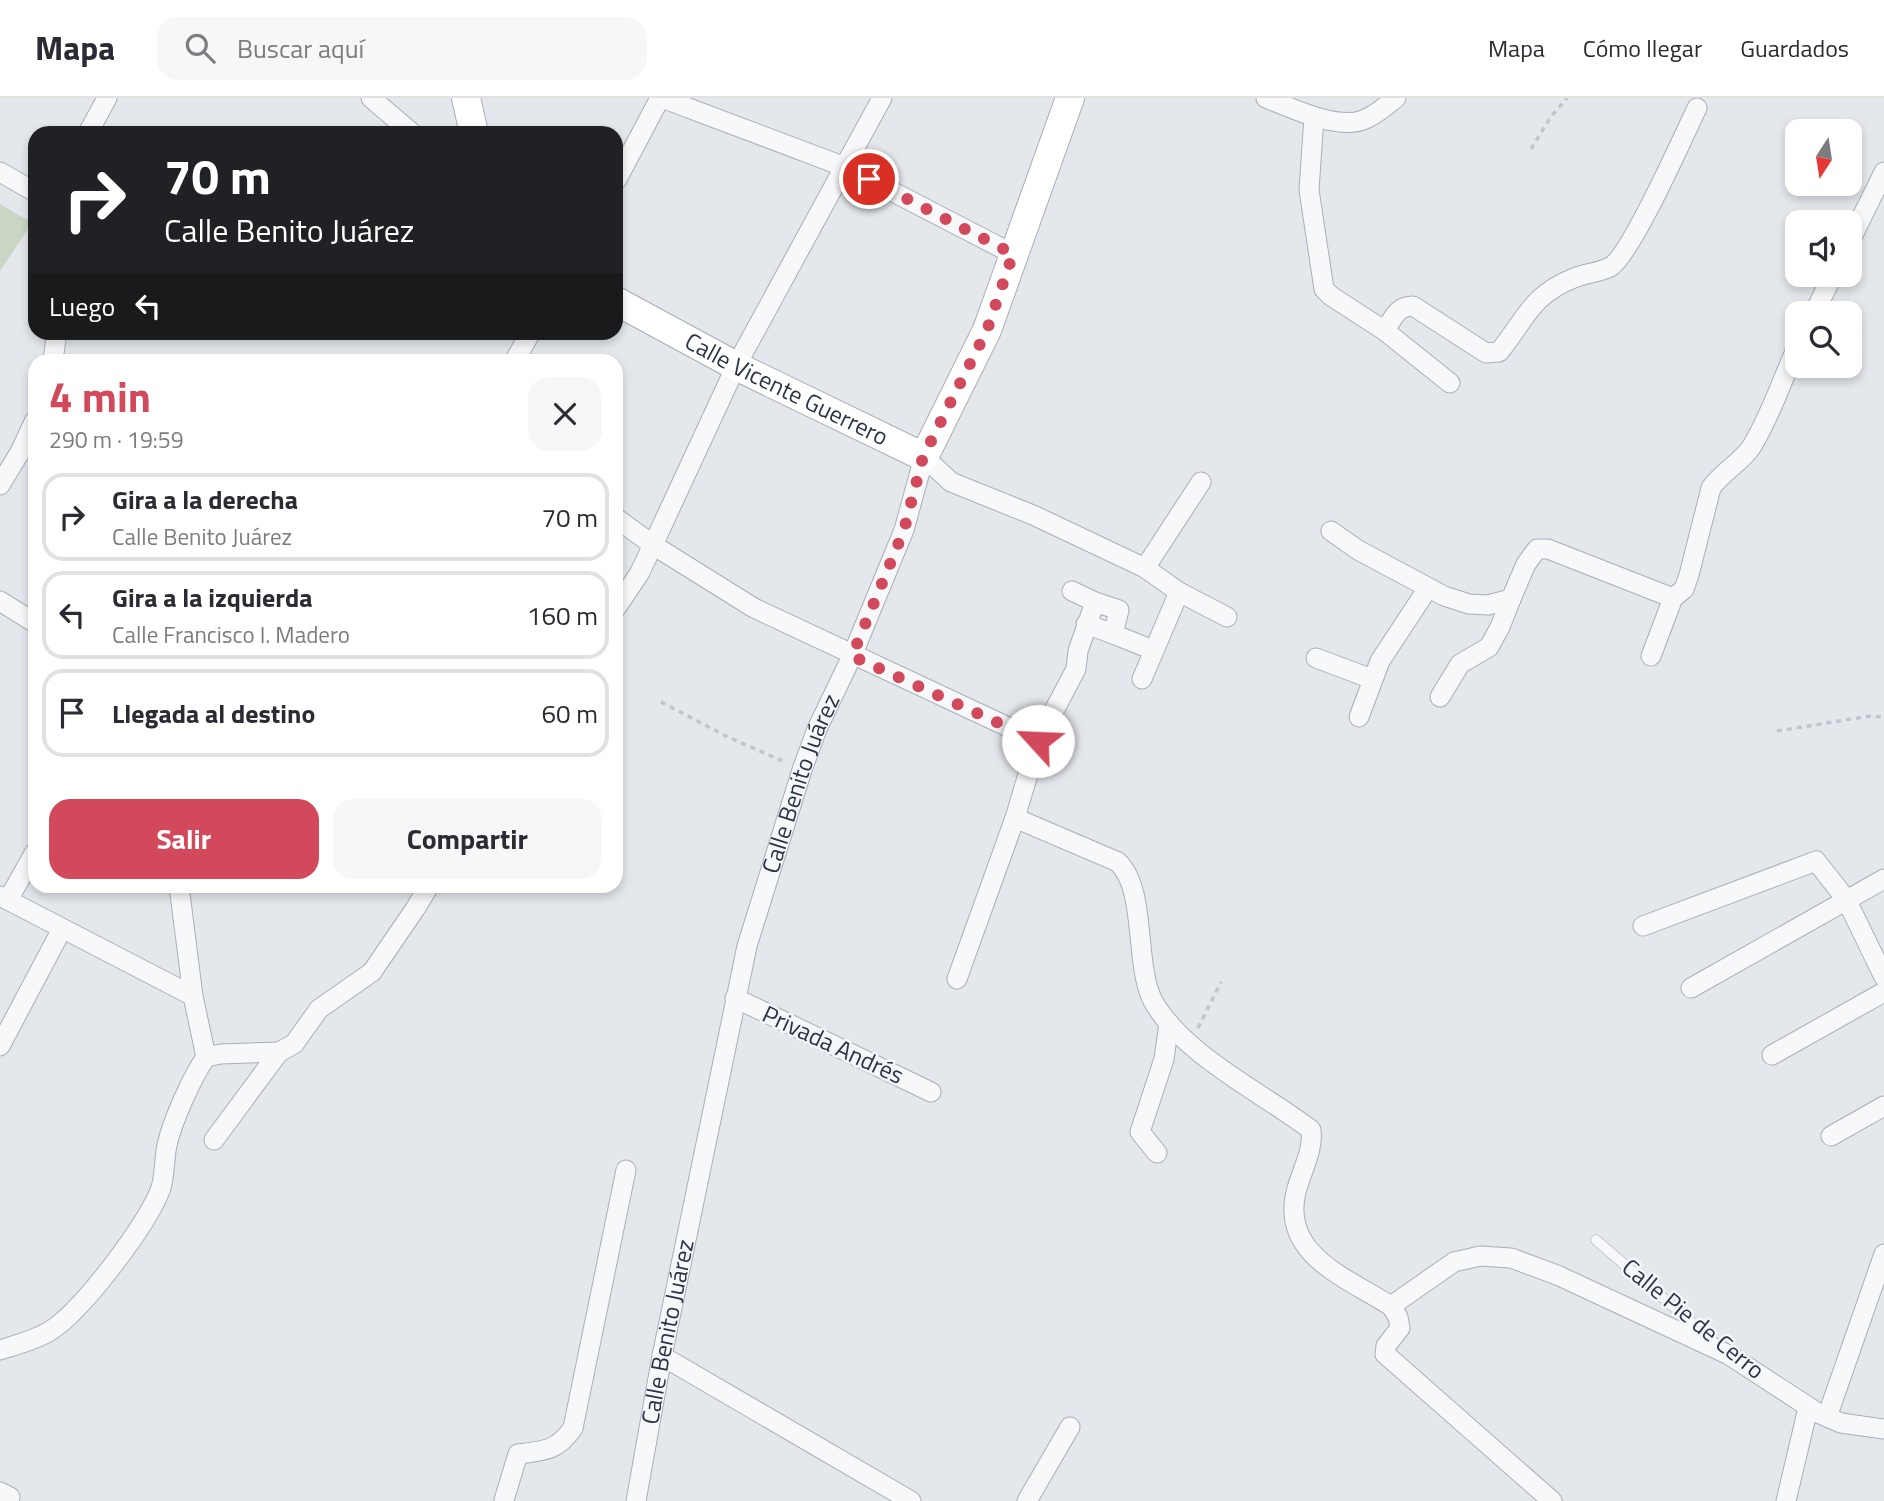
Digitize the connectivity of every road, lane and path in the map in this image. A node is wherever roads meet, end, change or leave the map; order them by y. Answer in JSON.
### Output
{"nodes":[{"id":1,"x":107,"y":98,"type":"edge"},
{"id":2,"x":371,"y":98,"type":"edge"},
{"id":3,"x":466,"y":98,"type":"edge"},
{"id":4,"x":661,"y":98,"type":"edge"},
{"id":5,"x":882,"y":98,"type":"edge"},
{"id":6,"x":1070,"y":98,"type":"edge"},
{"id":7,"x":1266,"y":98,"type":"edge"},
{"id":8,"x":1396,"y":98,"type":"edge"},
{"id":9,"x":1567,"y":98,"type":"edge"},
{"id":10,"x":1697,"y":108,"type":"dead end"},
{"id":11,"x":1314,"y":117,"type":"junction"},
{"id":12,"x":92,"y":126,"type":"edge"},
{"id":13,"x":404,"y":126,"type":"edge"},
{"id":14,"x":472,"y":126,"type":"edge"},
{"id":15,"x":1531,"y":149,"type":"dead end"},
{"id":16,"x":845,"y":167,"type":"junction"},
{"id":17,"x":623,"y":168,"type":"edge"},
{"id":18,"x":0,"y":172,"type":"edge"},
{"id":19,"x":1884,"y":172,"type":"edge"},
{"id":20,"x":28,"y":188,"type":"edge"},
{"id":21,"x":1862,"y":217,"type":"edge"},
{"id":22,"x":1013,"y":254,"type":"junction"},
{"id":23,"x":623,"y":305,"type":"edge"},
{"id":24,"x":1385,"y":331,"type":"junction"},
{"id":25,"x":736,"y":366,"type":"junction"},
{"id":26,"x":1785,"y":375,"type":"edge"},
{"id":27,"x":1450,"y":383,"type":"dead end"},
{"id":28,"x":28,"y":456,"type":"edge"},
{"id":29,"x":923,"y":457,"type":"junction"},
{"id":30,"x":1201,"y":482,"type":"dead end"},
{"id":31,"x":0,"y":485,"type":"edge"},
{"id":32,"x":623,"y":523,"type":"edge"},
{"id":33,"x":1331,"y":530,"type":"dead end"},
{"id":34,"x":653,"y":545,"type":"junction"},
{"id":35,"x":1145,"y":568,"type":"junction"},
{"id":36,"x":1428,"y":587,"type":"junction"},
{"id":37,"x":1072,"y":591,"type":"dead end"},
{"id":38,"x":1179,"y":592,"type":"junction"},
{"id":39,"x":623,"y":598,"type":"edge"},
{"id":40,"x":1673,"y":598,"type":"junction"},
{"id":41,"x":1511,"y":599,"type":"junction"},
{"id":42,"x":0,"y":601,"type":"edge"},
{"id":43,"x":1095,"y":602,"type":"junction"},
{"id":44,"x":1227,"y":617,"type":"dead end"},
{"id":45,"x":28,"y":619,"type":"edge"},
{"id":46,"x":1086,"y":624,"type":"junction"},
{"id":47,"x":1113,"y":634,"type":"junction"},
{"id":48,"x":1153,"y":650,"type":"junction"},
{"id":49,"x":852,"y":656,"type":"junction"},
{"id":50,"x":1651,"y":656,"type":"dead end"},
{"id":51,"x":1316,"y":658,"type":"dead end"},
{"id":52,"x":1143,"y":679,"type":"dead end"},
{"id":53,"x":1372,"y":679,"type":"junction"},
{"id":54,"x":1440,"y":697,"type":"dead end"},
{"id":55,"x":661,"y":702,"type":"dead end"},
{"id":56,"x":1359,"y":717,"type":"dead end"},
{"id":57,"x":1884,"y":717,"type":"edge"},
{"id":58,"x":1777,"y":731,"type":"dead end"},
{"id":59,"x":1038,"y":741,"type":"junction"},
{"id":60,"x":802,"y":770,"type":"junction"},
{"id":61,"x":1015,"y":818,"type":"junction"},
{"id":62,"x":28,"y":862,"type":"edge"},
{"id":63,"x":1884,"y":879,"type":"edge"},
{"id":64,"x":180,"y":893,"type":"edge"},
{"id":65,"x":424,"y":893,"type":"edge"},
{"id":66,"x":4,"y":898,"type":"edge"},
{"id":67,"x":1846,"y":899,"type":"junction"},
{"id":68,"x":1643,"y":926,"type":"dead end"},
{"id":69,"x":62,"y":929,"type":"junction"},
{"id":70,"x":1884,"y":978,"type":"edge"},
{"id":71,"x":957,"y":979,"type":"dead end"},
{"id":72,"x":1221,"y":982,"type":"dead end"},
{"id":73,"x":1691,"y":988,"type":"dead end"},
{"id":74,"x":1884,"y":992,"type":"edge"},
{"id":75,"x":193,"y":996,"type":"junction"},
{"id":76,"x":735,"y":998,"type":"junction"},
{"id":77,"x":1169,"y":1023,"type":"junction"},
{"id":78,"x":1190,"y":1043,"type":"junction"},
{"id":79,"x":0,"y":1046,"type":"edge"},
{"id":80,"x":279,"y":1052,"type":"junction"},
{"id":81,"x":1772,"y":1055,"type":"dead end"},
{"id":82,"x":206,"y":1057,"type":"junction"},
{"id":83,"x":930,"y":1091,"type":"dead end"},
{"id":84,"x":1884,"y":1106,"type":"edge"},
{"id":85,"x":1831,"y":1136,"type":"dead end"},
{"id":86,"x":214,"y":1140,"type":"dead end"},
{"id":87,"x":1157,"y":1153,"type":"dead end"},
{"id":88,"x":626,"y":1170,"type":"dead end"},
{"id":89,"x":1596,"y":1240,"type":"dead end"},
{"id":90,"x":1884,"y":1254,"type":"edge"},
{"id":91,"x":1391,"y":1306,"type":"junction"},
{"id":92,"x":0,"y":1350,"type":"edge"},
{"id":93,"x":1729,"y":1354,"type":"junction"},
{"id":94,"x":663,"y":1356,"type":"junction"},
{"id":95,"x":1808,"y":1408,"type":"junction"},
{"id":96,"x":1827,"y":1417,"type":"junction"},
{"id":97,"x":1070,"y":1427,"type":"dead end"},
{"id":98,"x":1884,"y":1429,"type":"edge"},
{"id":99,"x":507,"y":1501,"type":"edge"},
{"id":100,"x":636,"y":1501,"type":"edge"},
{"id":101,"x":911,"y":1501,"type":"edge"},
{"id":102,"x":1027,"y":1501,"type":"edge"},
{"id":103,"x":1552,"y":1501,"type":"edge"},
{"id":104,"x":1786,"y":1501,"type":"edge"}],
"edges":[{"from":1,"to":12,"type":"street"},
{"from":2,"to":13,"type":"street"},
{"from":3,"to":14,"type":"street"},
{"from":4,"to":16,"type":"street"},
{"from":4,"to":17,"type":"street"},
{"from":5,"to":16,"type":"street"},
{"from":6,"to":22,"type":"street","name":"Calle Benito Juárez"},
{"from":7,"to":11,"type":"street"},
{"from":8,"to":11,"type":"street"},
{"from":9,"to":15,"type":"path"},
{"from":10,"to":24,"type":"street"},
{"from":11,"to":24,"type":"street"},
{"from":16,"to":22,"type":"street"},
{"from":16,"to":25,"type":"street"},
{"from":18,"to":20,"type":"street"},
{"from":19,"to":21,"type":"street"},
{"from":22,"to":29,"type":"street","name":"Calle Benito Juárez"},
{"from":23,"to":25,"type":"street","name":"Calle Vicente Guerrero"},
{"from":24,"to":27,"type":"street"},
{"from":25,"to":29,"type":"street","name":"Calle Vicente Guerrero"},
{"from":25,"to":34,"type":"street"},
{"from":26,"to":40,"type":"street"},
{"from":28,"to":31,"type":"street"},
{"from":29,"to":35,"type":"street","name":"Calle Vicente Guerrero"},
{"from":29,"to":49,"type":"street","name":"Calle Benito Juárez"},
{"from":30,"to":35,"type":"street"},
{"from":32,"to":34,"type":"street"},
{"from":33,"to":36,"type":"street"},
{"from":34,"to":39,"type":"street"},
{"from":34,"to":49,"type":"street"},
{"from":35,"to":38,"type":"street","name":"Calle Vicente Guerrero"},
{"from":36,"to":41,"type":"street"},
{"from":36,"to":53,"type":"street"},
{"from":37,"to":43,"type":"street"},
{"from":38,"to":44,"type":"street","name":"Calle Vicente Guerrero"},
{"from":38,"to":48,"type":"street"},
{"from":40,"to":41,"type":"street"},
{"from":40,"to":50,"type":"street"},
{"from":41,"to":54,"type":"street"},
{"from":42,"to":45,"type":"street"},
{"from":43,"to":46,"type":"street"},
{"from":43,"to":47,"type":"street"},
{"from":46,"to":47,"type":"street"},
{"from":46,"to":59,"type":"street"},
{"from":47,"to":48,"type":"street"},
{"from":48,"to":52,"type":"street"},
{"from":49,"to":59,"type":"street"},
{"from":49,"to":60,"type":"street","name":"Calle Benito Juárez"},
{"from":51,"to":53,"type":"street"},
{"from":53,"to":56,"type":"street"},
{"from":55,"to":60,"type":"path"},
{"from":57,"to":58,"type":"path"},
{"from":59,"to":61,"type":"street"},
{"from":60,"to":76,"type":"street","name":"Calle Benito Juárez"},
{"from":61,"to":71,"type":"street"},
{"from":61,"to":77,"type":"street"},
{"from":62,"to":66,"type":"street"},
{"from":63,"to":67,"type":"street"},
{"from":64,"to":75,"type":"street"},
{"from":65,"to":80,"type":"street"},
{"from":66,"to":69,"type":"street"},
{"from":67,"to":68,"type":"street"},
{"from":67,"to":70,"type":"street"},
{"from":67,"to":73,"type":"street"},
{"from":69,"to":75,"type":"street"},
{"from":69,"to":79,"type":"street"},
{"from":72,"to":78,"type":"path"},
{"from":74,"to":81,"type":"street"},
{"from":75,"to":82,"type":"street"},
{"from":76,"to":83,"type":"street","name":"Privada Andrés"},
{"from":76,"to":94,"type":"street","name":"Calle Benito Juárez"},
{"from":77,"to":78,"type":"street"},
{"from":77,"to":87,"type":"street"},
{"from":78,"to":91,"type":"street"},
{"from":80,"to":82,"type":"street"},
{"from":80,"to":86,"type":"street"},
{"from":82,"to":92,"type":"street"},
{"from":84,"to":85,"type":"street"},
{"from":88,"to":99,"type":"street"},
{"from":89,"to":93,"type":"lane","name":"Calle Pie de Cerro"},
{"from":90,"to":96,"type":"street"},
{"from":91,"to":93,"type":"street"},
{"from":91,"to":103,"type":"street"},
{"from":93,"to":95,"type":"street","name":"Calle Pie de Cerro"},
{"from":94,"to":100,"type":"street","name":"Calle Benito Juárez"},
{"from":94,"to":101,"type":"street"},
{"from":95,"to":96,"type":"street","name":"Calle Pie de Cerro"},
{"from":95,"to":104,"type":"street"},
{"from":96,"to":98,"type":"street","name":"Calle Pie de Cerro"},
{"from":97,"to":102,"type":"street"}]}
